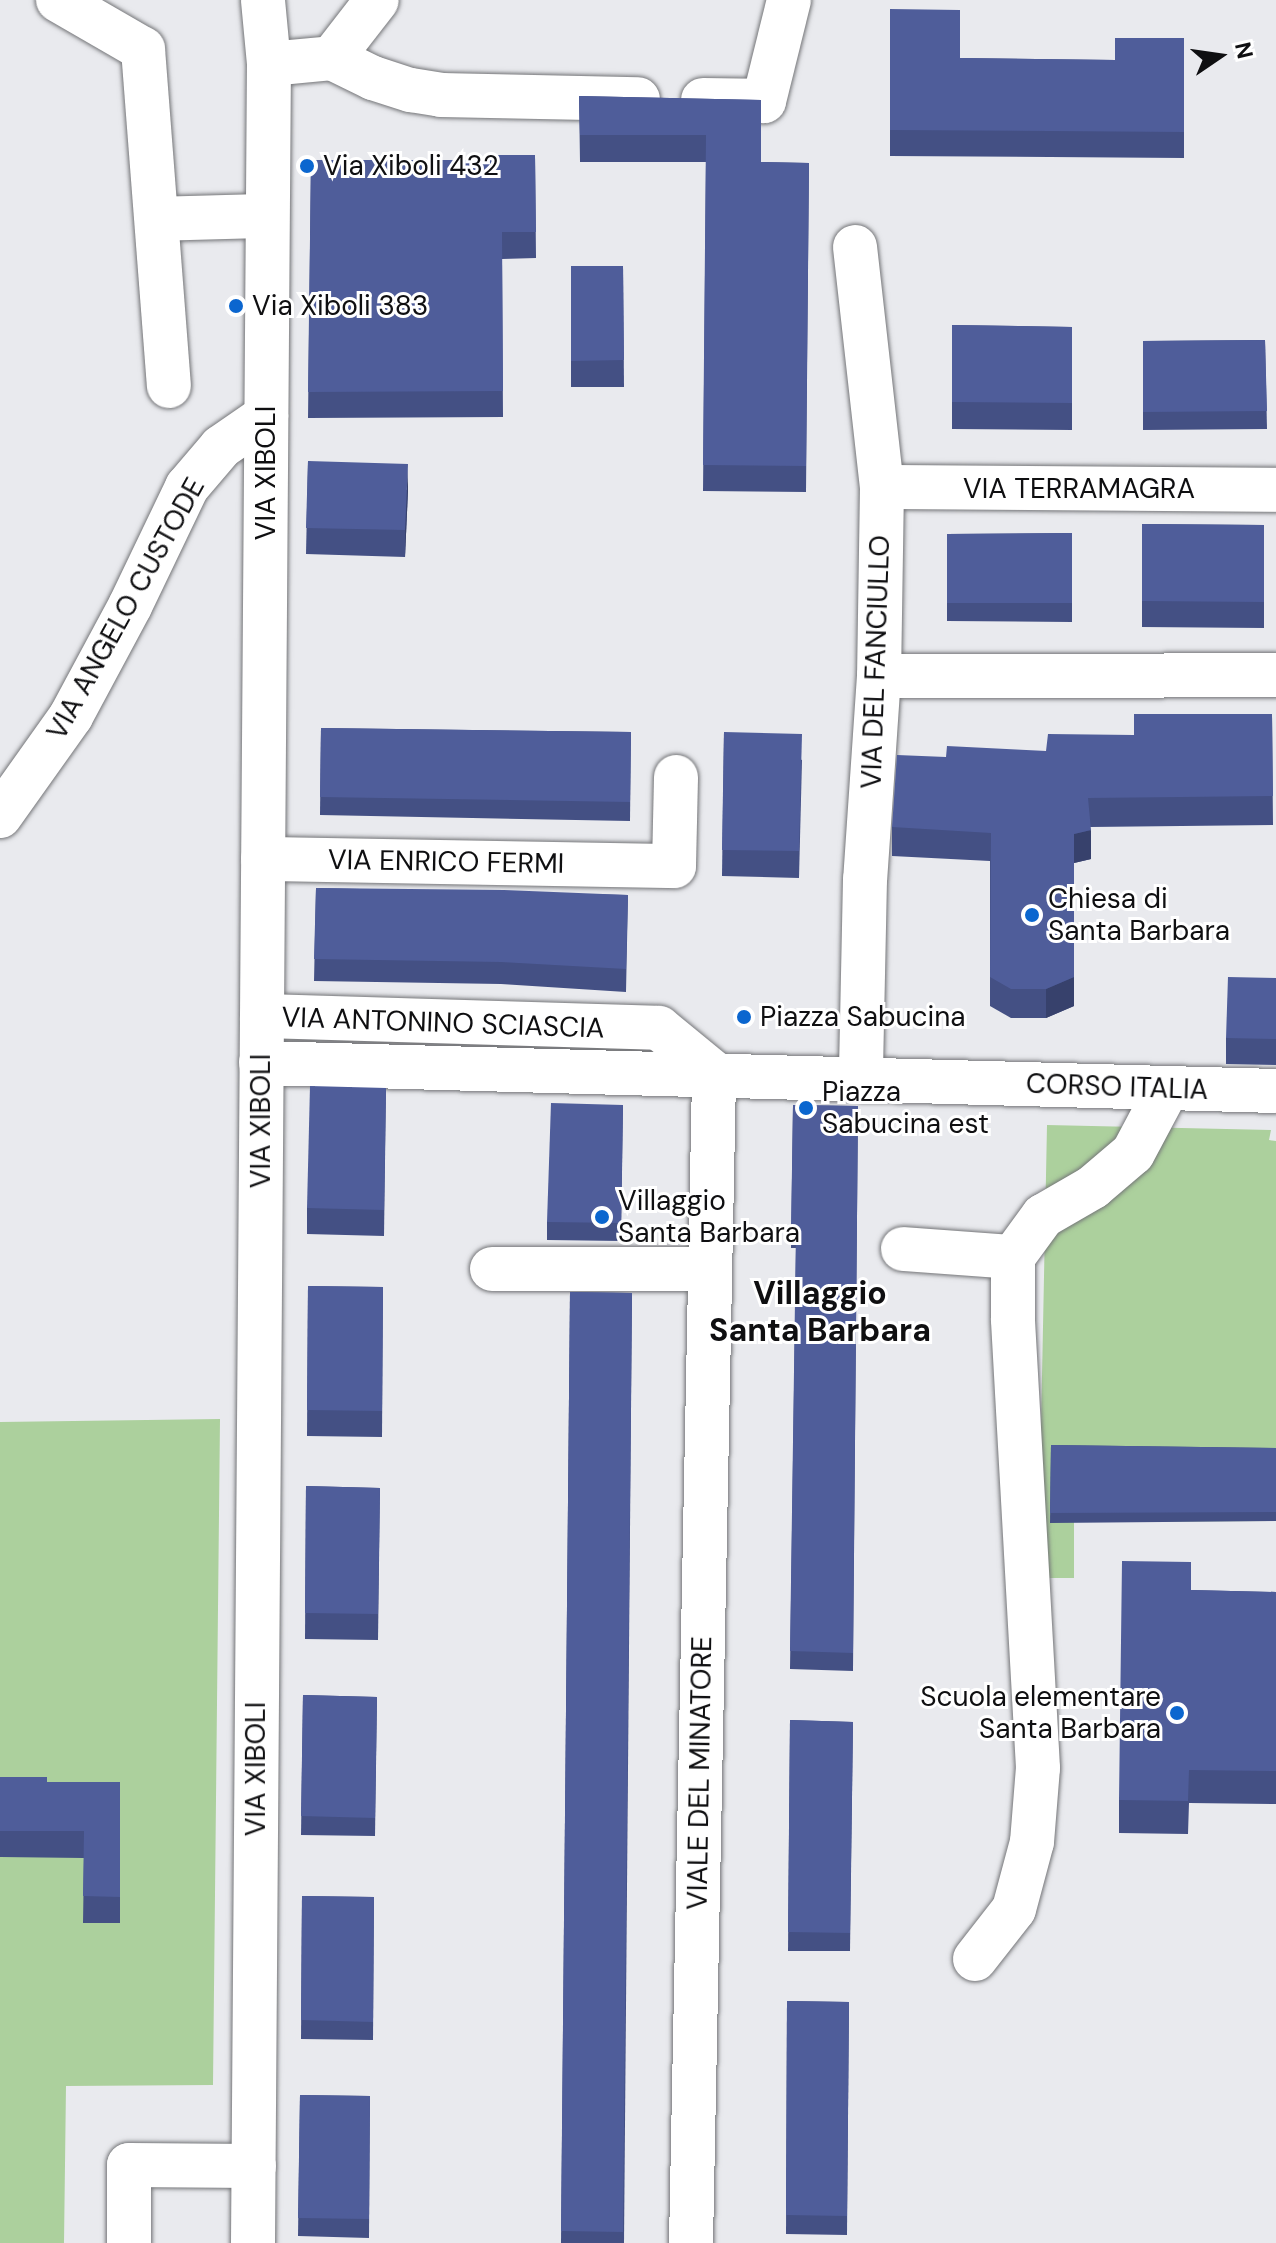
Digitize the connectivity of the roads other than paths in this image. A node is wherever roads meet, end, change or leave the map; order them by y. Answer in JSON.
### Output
{"nodes":[{"id":1,"x":58,"y":0,"type":"edge"},
{"id":2,"x":263,"y":0,"type":"edge"},
{"id":3,"x":377,"y":0,"type":"edge"},
{"id":4,"x":789,"y":0,"type":"edge"},
{"id":5,"x":332,"y":58,"type":"junction"},
{"id":6,"x":269,"y":64,"type":"junction"},
{"id":7,"x":267,"y":216,"type":"junction"},
{"id":8,"x":157,"y":219,"type":"junction"},
{"id":9,"x":855,"y":247,"type":"dead end"},
{"id":10,"x":169,"y":386,"type":"dead end"},
{"id":11,"x":266,"y":416,"type":"junction"},
{"id":12,"x":882,"y":487,"type":"junction"},
{"id":13,"x":1276,"y":490,"type":"edge"},
{"id":14,"x":1276,"y":675,"type":"edge"},
{"id":15,"x":879,"y":676,"type":"junction"},
{"id":16,"x":676,"y":777,"type":"dead end"},
{"id":17,"x":0,"y":816,"type":"edge"},
{"id":18,"x":263,"y":859,"type":"junction"},
{"id":19,"x":262,"y":1016,"type":"junction"},
{"id":20,"x":625,"y":1050,"type":"junction"},
{"id":21,"x":261,"y":1063,"type":"junction"},
{"id":22,"x":714,"y":1073,"type":"junction"},
{"id":23,"x":861,"y":1078,"type":"junction"},
{"id":24,"x":1167,"y":1089,"type":"junction"},
{"id":25,"x":1276,"y":1091,"type":"edge"},
{"id":26,"x":903,"y":1249,"type":"dead end"},
{"id":27,"x":1013,"y":1257,"type":"junction"},
{"id":28,"x":492,"y":1269,"type":"dead end"},
{"id":29,"x":710,"y":1286,"type":"junction"},
{"id":30,"x":975,"y":1959,"type":"dead end"},
{"id":31,"x":254,"y":2166,"type":"junction"},
{"id":32,"x":129,"y":2243,"type":"edge"},
{"id":33,"x":253,"y":2243,"type":"edge"},
{"id":34,"x":691,"y":2243,"type":"edge"}],
"edges":[{"from":1,"to":8,"type":"street"},
{"from":2,"to":6,"type":"street","name":"VIA XIBOLI"},
{"from":3,"to":5,"type":"street"},
{"from":4,"to":5,"type":"street"},
{"from":5,"to":6,"type":"street"},
{"from":6,"to":7,"type":"street","name":"VIA XIBOLI"},
{"from":7,"to":8,"type":"street"},
{"from":7,"to":11,"type":"street","name":"VIA XIBOLI"},
{"from":8,"to":10,"type":"street"},
{"from":9,"to":12,"type":"street","name":"VIA DEL FANCIULLO"},
{"from":11,"to":17,"type":"street","name":"VIA ANGELO CUSTODE"},
{"from":11,"to":18,"type":"street","name":"VIA XIBOLI"},
{"from":12,"to":13,"type":"street","name":"VIA TERRAMAGRA"},
{"from":12,"to":15,"type":"street","name":"VIA DEL FANCIULLO"},
{"from":14,"to":15,"type":"street"},
{"from":15,"to":23,"type":"street","name":"VIA DEL FANCIULLO"},
{"from":16,"to":18,"type":"street","name":"VIA ENRICO FERMI"},
{"from":18,"to":19,"type":"street","name":"VIA XIBOLI"},
{"from":19,"to":20,"type":"street","name":"VIA ANTONINO SCIASCIA"},
{"from":19,"to":21,"type":"street","name":"VIA XIBOLI"},
{"from":20,"to":21,"type":"street","name":"VIA ANTONINO SCIASCIA"},
{"from":20,"to":22,"type":"street","name":"CORSO ITALIA"},
{"from":21,"to":31,"type":"street","name":"VIA XIBOLI"},
{"from":22,"to":23,"type":"street","name":"CORSO ITALIA"},
{"from":22,"to":29,"type":"street"},
{"from":23,"to":24,"type":"street","name":"CORSO ITALIA"},
{"from":24,"to":25,"type":"street","name":"CORSO ITALIA"},
{"from":24,"to":27,"type":"street"},
{"from":26,"to":27,"type":"street"},
{"from":27,"to":30,"type":"street"},
{"from":28,"to":29,"type":"street"},
{"from":29,"to":34,"type":"street","name":"VIALE DEL MINATORE"},
{"from":31,"to":32,"type":"street"},
{"from":31,"to":33,"type":"street","name":"VIA XIBOLI"}]}
